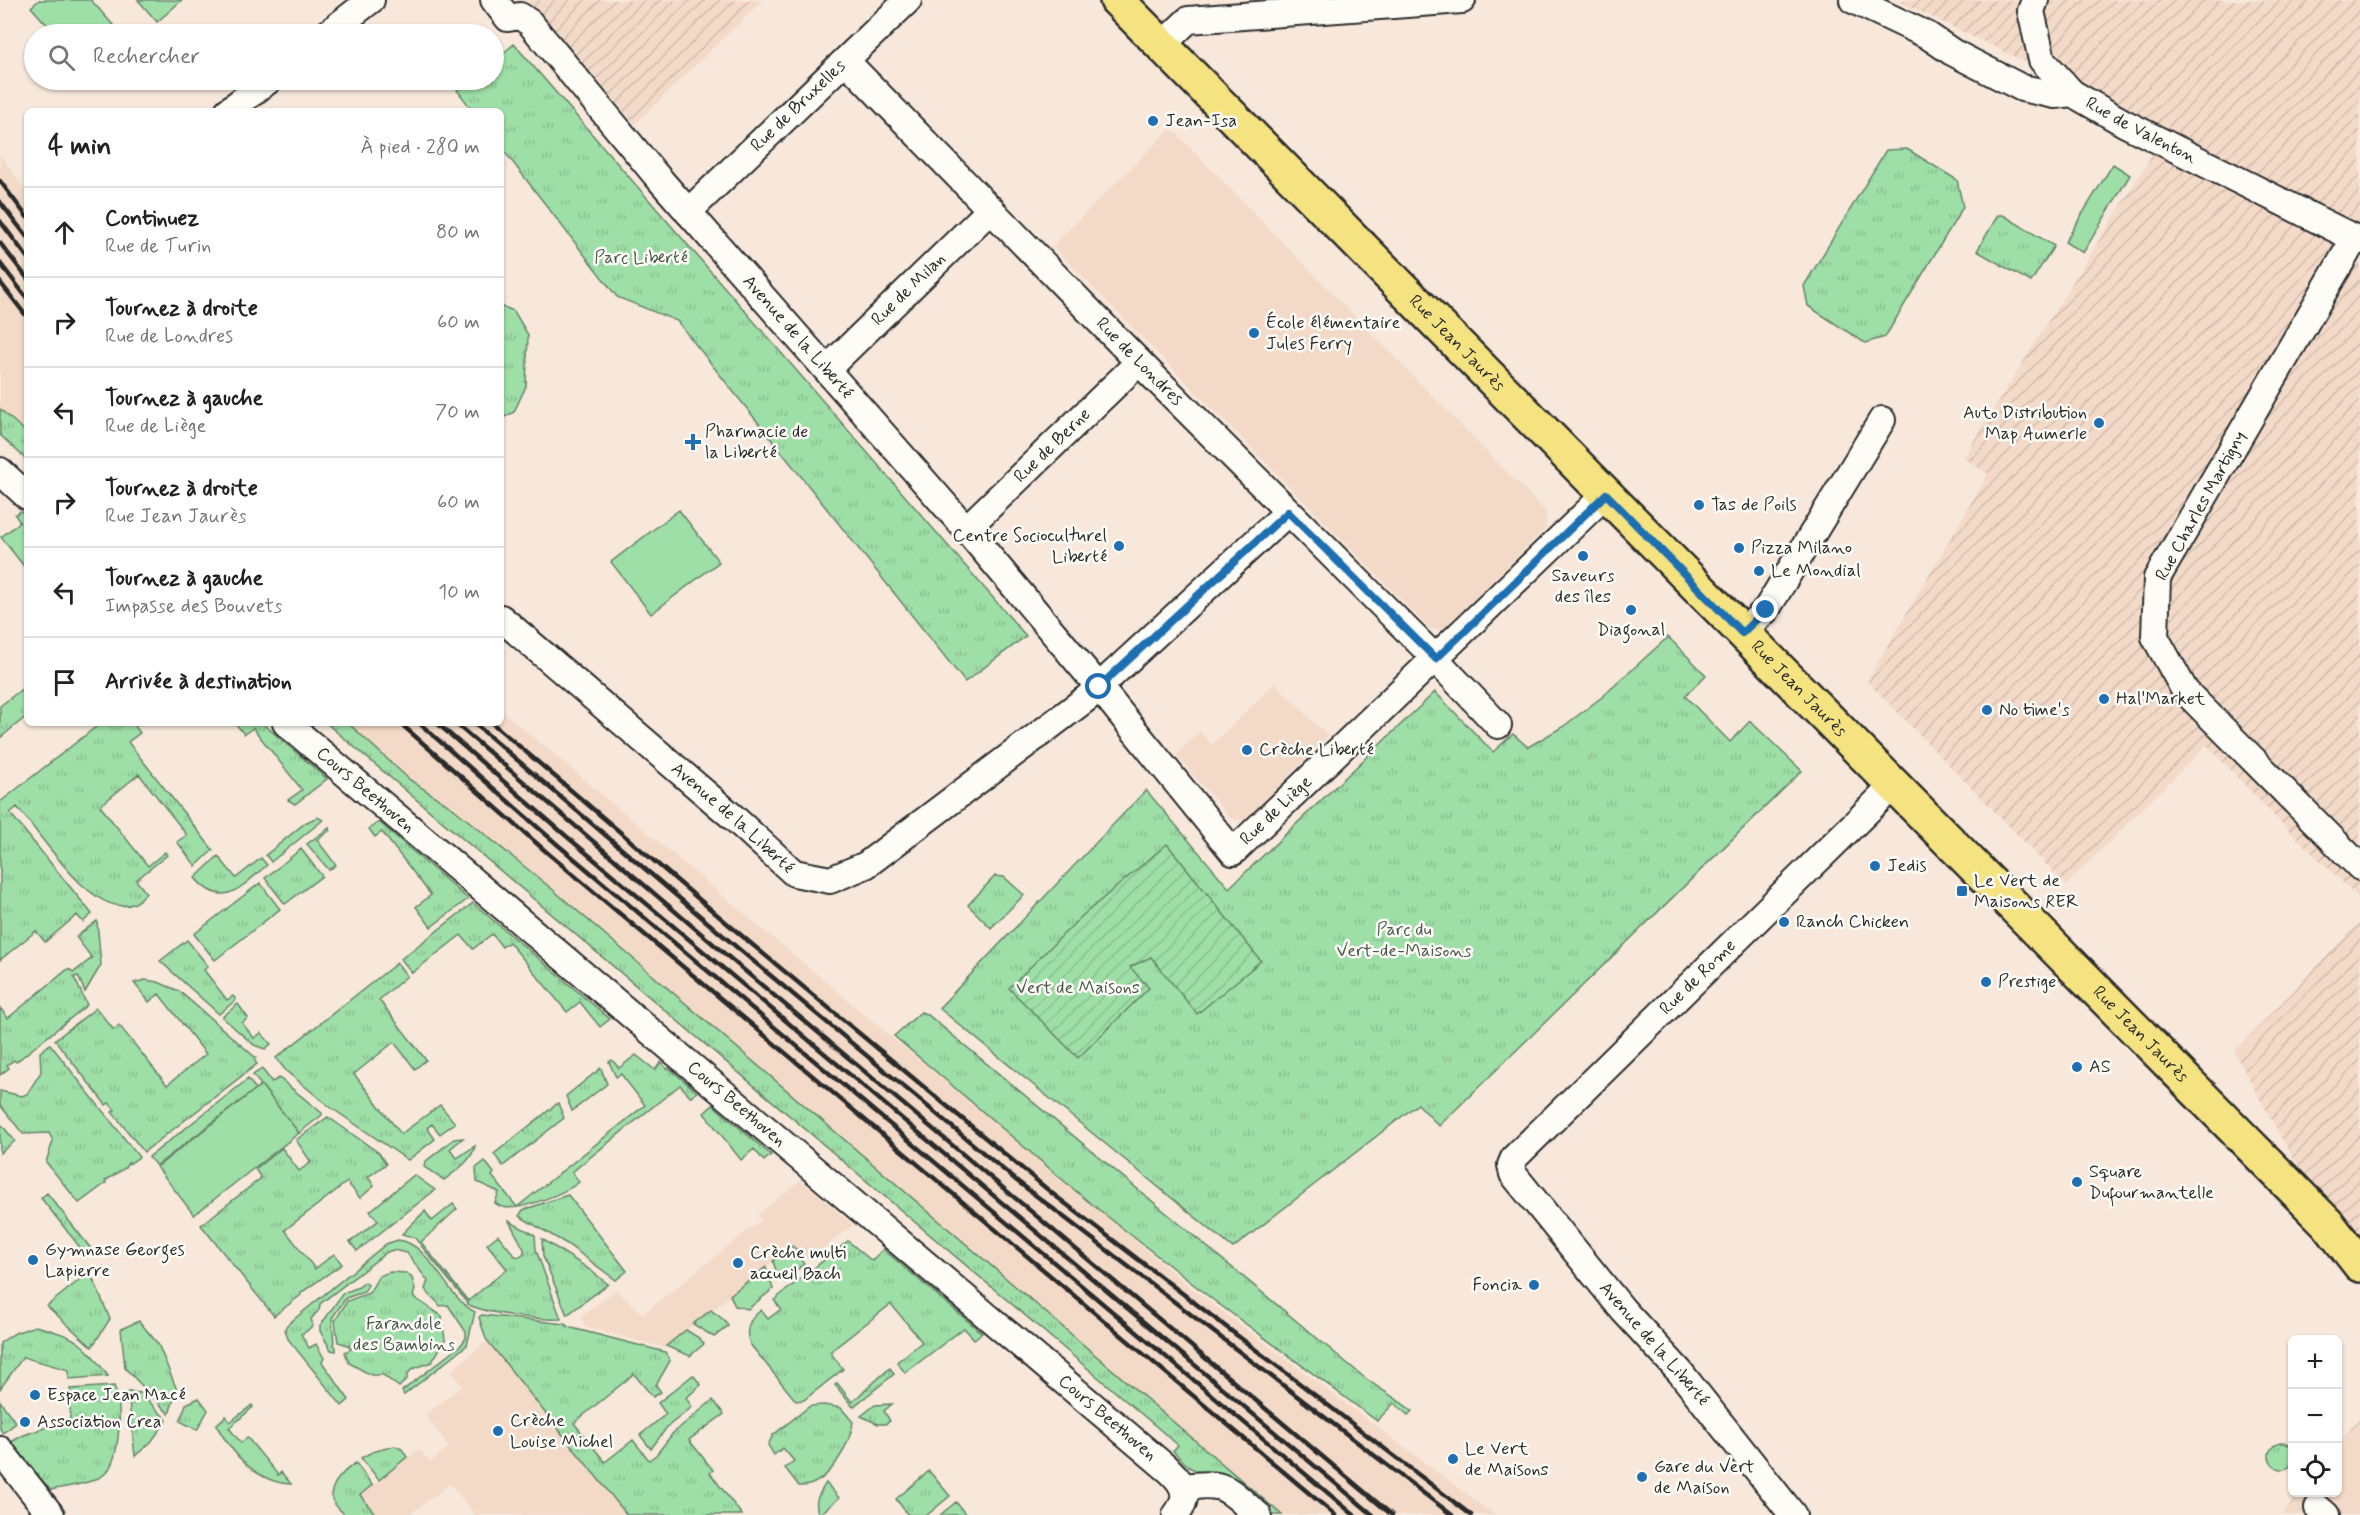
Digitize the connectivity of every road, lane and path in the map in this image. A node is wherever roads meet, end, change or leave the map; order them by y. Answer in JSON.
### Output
{"nodes":[{"id":1,"x":371,"y":0,"type":"edge"},
{"id":2,"x":494,"y":0,"type":"edge"},
{"id":3,"x":908,"y":0,"type":"edge"},
{"id":4,"x":1118,"y":0,"type":"edge"},
{"id":5,"x":1462,"y":0,"type":"edge"},
{"id":6,"x":1853,"y":0,"type":"edge"},
{"id":7,"x":2035,"y":0,"type":"edge"},
{"id":8,"x":340,"y":24,"type":"edge"},
{"id":9,"x":1162,"y":45,"type":"junction"},
{"id":10,"x":846,"y":61,"type":"junction"},
{"id":11,"x":256,"y":90,"type":"edge"},
{"id":12,"x":2072,"y":93,"type":"junction"},
{"id":13,"x":232,"y":108,"type":"edge"},
{"id":14,"x":991,"y":209,"type":"junction"},
{"id":15,"x":688,"y":212,"type":"junction"},
{"id":16,"x":2357,"y":239,"type":"edge"},
{"id":17,"x":1139,"y":362,"type":"junction"},
{"id":18,"x":827,"y":369,"type":"junction"},
{"id":19,"x":1882,"y":420,"type":"dead end"},
{"id":20,"x":0,"y":471,"type":"edge"},
{"id":21,"x":24,"y":493,"type":"edge"},
{"id":22,"x":1606,"y":494,"type":"junction"},
{"id":23,"x":1288,"y":512,"type":"junction"},
{"id":24,"x":966,"y":529,"type":"junction"},
{"id":25,"x":504,"y":621,"type":"edge"},
{"id":26,"x":1742,"y":633,"type":"junction"},
{"id":27,"x":1436,"y":659,"type":"junction"},
{"id":28,"x":1099,"y":687,"type":"junction"},
{"id":29,"x":1498,"y":725,"type":"dead end"},
{"id":30,"x":290,"y":726,"type":"edge"},
{"id":31,"x":1894,"y":785,"type":"junction"},
{"id":32,"x":1233,"y":852,"type":"joint"},
{"id":33,"x":2360,"y":867,"type":"edge"},
{"id":34,"x":1513,"y":1174,"type":"joint"},
{"id":35,"x":2328,"y":1224,"type":"junction"},
{"id":36,"x":2360,"y":1250,"type":"edge"},
{"id":37,"x":2360,"y":1265,"type":"edge"},
{"id":38,"x":0,"y":1450,"type":"edge"},
{"id":39,"x":1184,"y":1487,"type":"junction"},
{"id":40,"x":51,"y":1515,"type":"edge"},
{"id":41,"x":1176,"y":1515,"type":"edge"},
{"id":42,"x":1258,"y":1515,"type":"edge"},
{"id":43,"x":1793,"y":1515,"type":"edge"}],
"edges":[{"from":1,"to":8,"type":"street"},
{"from":2,"to":15,"type":"street","name":"Avenue de la Liberté"},
{"from":3,"to":10,"type":"street","name":"Rue de Bruxelles"},
{"from":4,"to":9,"type":"main road","name":"Rue Jean Jaurès"},
{"from":5,"to":9,"type":"street"},
{"from":6,"to":12,"type":"street","name":"Rue de Valenton"},
{"from":7,"to":12,"type":"street"},
{"from":9,"to":22,"type":"main road","name":"Rue Jean Jaurès"},
{"from":10,"to":14,"type":"street","name":"Rue de Londres"},
{"from":10,"to":15,"type":"street","name":"Rue de Bruxelles"},
{"from":11,"to":13,"type":"street"},
{"from":12,"to":16,"type":"street","name":"Rue de Valenton"},
{"from":14,"to":17,"type":"street","name":"Rue de Londres"},
{"from":14,"to":18,"type":"street","name":"Rue de Milan"},
{"from":15,"to":18,"type":"street","name":"Avenue de la Liberté"},
{"from":16,"to":33,"type":"street","name":"Rue Charles Martigny"},
{"from":17,"to":23,"type":"street","name":"Rue de Londres"},
{"from":17,"to":24,"type":"street","name":"Rue de Berne"},
{"from":18,"to":24,"type":"street","name":"Avenue de la Liberté"},
{"from":19,"to":26,"type":"street"},
{"from":20,"to":21,"type":"street"},
{"from":22,"to":26,"type":"main road","name":"Rue Jean Jaurès"},
{"from":22,"to":27,"type":"street","name":"Rue de Liège"},
{"from":23,"to":27,"type":"street","name":"Rue de Londres"},
{"from":23,"to":28,"type":"street"},
{"from":24,"to":28,"type":"street","name":"Avenue de la Liberté"},
{"from":25,"to":28,"type":"street","name":"Avenue de la Liberté"},
{"from":26,"to":31,"type":"main road","name":"Rue Jean Jaurès"},
{"from":27,"to":29,"type":"street","name":"Rue de Londres"},
{"from":27,"to":32,"type":"street","name":"Rue de Liège"},
{"from":28,"to":32,"type":"street","name":"Avenue de la Liberté"},
{"from":30,"to":39,"type":"street","name":"Cours Beethoven"},
{"from":31,"to":34,"type":"street","name":"Rue de Rome"},
{"from":31,"to":35,"type":"main road","name":"Rue Jean Jaurès"},
{"from":34,"to":43,"type":"street","name":"Avenue de la Liberté"},
{"from":35,"to":36,"type":"main road","name":"Rue Jean Jaurès"},
{"from":35,"to":37,"type":"main road","name":"Rue Jean Jaurès"},
{"from":38,"to":40,"type":"street"},
{"from":39,"to":41,"type":"street"},
{"from":39,"to":42,"type":"street"}]}
